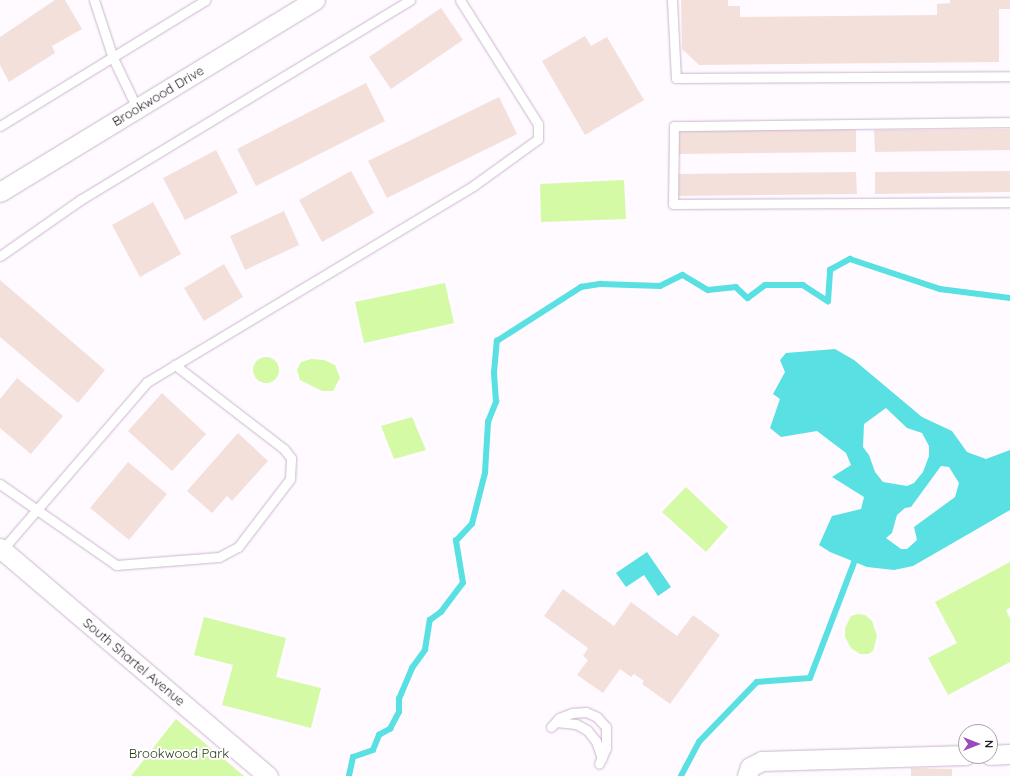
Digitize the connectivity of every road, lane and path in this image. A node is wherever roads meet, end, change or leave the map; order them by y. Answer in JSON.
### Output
{"nodes":[{"id":1,"x":94,"y":0,"type":"edge"},
{"id":2,"x":206,"y":0,"type":"edge"},
{"id":3,"x":315,"y":0,"type":"edge"},
{"id":4,"x":410,"y":0,"type":"edge"},
{"id":5,"x":460,"y":0,"type":"edge"},
{"id":6,"x":672,"y":0,"type":"edge"},
{"id":7,"x":114,"y":58,"type":"junction"},
{"id":8,"x":1010,"y":76,"type":"edge"},
{"id":9,"x":137,"y":108,"type":"junction"},
{"id":10,"x":1010,"y":122,"type":"edge"},
{"id":11,"x":0,"y":126,"type":"edge"},
{"id":12,"x":0,"y":192,"type":"edge"},
{"id":13,"x":1010,"y":202,"type":"edge"},
{"id":14,"x":0,"y":256,"type":"edge"},
{"id":15,"x":175,"y":365,"type":"junction"},
{"id":16,"x":0,"y":484,"type":"edge"},
{"id":17,"x":37,"y":510,"type":"junction"},
{"id":18,"x":1,"y":549,"type":"edge"},
{"id":19,"x":553,"y":724,"type":"joint"},
{"id":20,"x":1010,"y":754,"type":"edge"},
{"id":21,"x":998,"y":755,"type":"edge"},
{"id":22,"x":958,"y":756,"type":"edge"},
{"id":23,"x":268,"y":776,"type":"edge"},
{"id":24,"x":747,"y":776,"type":"edge"}],
"edges":[{"from":1,"to":7,"type":"lane"},
{"from":2,"to":7,"type":"lane"},
{"from":3,"to":9,"type":"street","name":"Brookwood Drive"},
{"from":4,"to":14,"type":"lane"},
{"from":5,"to":15,"type":"lane"},
{"from":6,"to":8,"type":"lane"},
{"from":7,"to":9,"type":"lane"},
{"from":7,"to":11,"type":"lane"},
{"from":9,"to":12,"type":"street","name":"Brookwood Drive"},
{"from":10,"to":13,"type":"lane"},
{"from":15,"to":17,"type":"lane"},
{"from":15,"to":17,"type":"lane"},
{"from":16,"to":17,"type":"lane"},
{"from":17,"to":18,"type":"lane"},
{"from":18,"to":23,"type":"street","name":"South Shartel Avenue"},
{"from":19,"to":19,"type":"lane"},
{"from":20,"to":21,"type":"street"},
{"from":22,"to":24,"type":"street"}]}
